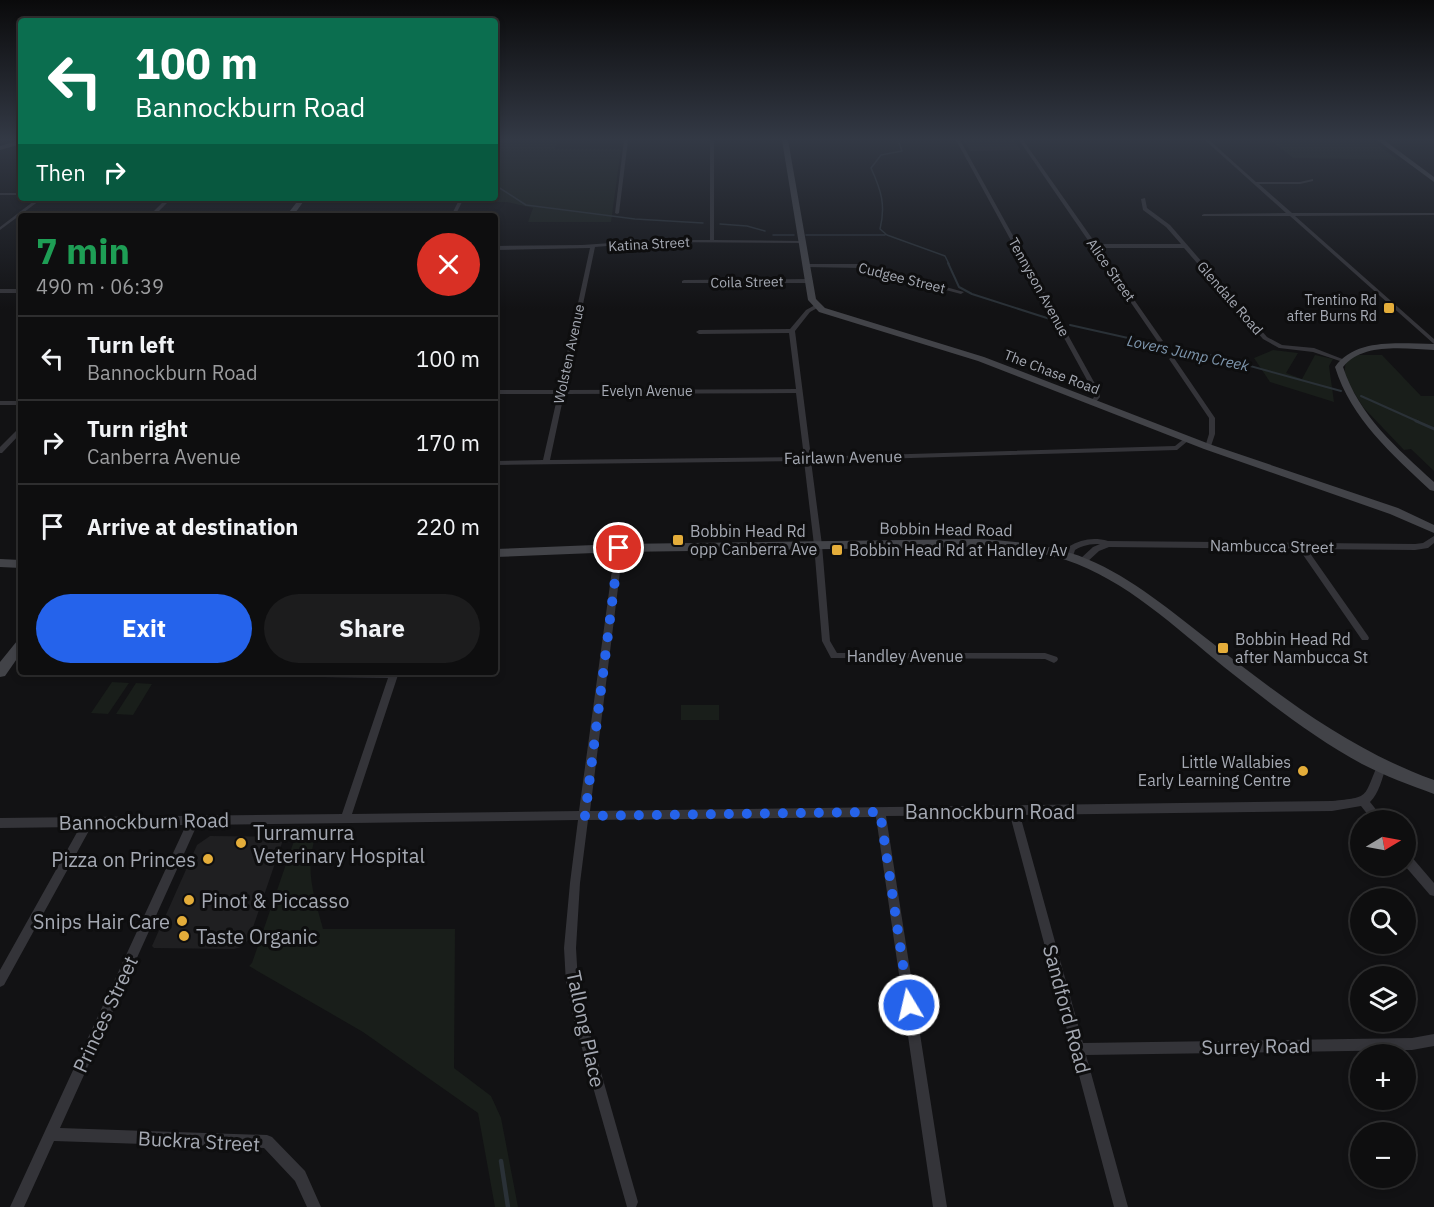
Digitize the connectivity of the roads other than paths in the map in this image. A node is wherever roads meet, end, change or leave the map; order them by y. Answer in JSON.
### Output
{"nodes":[{"id":1,"x":619,"y":196,"type":"edge"},
{"id":2,"x":712,"y":196,"type":"edge"},
{"id":3,"x":795,"y":196,"type":"edge"},
{"id":4,"x":989,"y":196,"type":"edge"},
{"id":5,"x":1060,"y":196,"type":"edge"},
{"id":6,"x":1271,"y":196,"type":"edge"},
{"id":7,"x":1143,"y":199,"type":"dead end"},
{"id":8,"x":37,"y":201,"type":"edge"},
{"id":9,"x":167,"y":201,"type":"edge"},
{"id":10,"x":301,"y":201,"type":"edge"},
{"id":11,"x":21,"y":213,"type":"edge"},
{"id":12,"x":154,"y":213,"type":"edge"},
{"id":13,"x":291,"y":213,"type":"edge"},
{"id":14,"x":617,"y":213,"type":"dead end"},
{"id":15,"x":1290,"y":213,"type":"junction"},
{"id":16,"x":1204,"y":214,"type":"dead end"},
{"id":17,"x":1434,"y":214,"type":"edge"},
{"id":18,"x":18,"y":215,"type":"edge"},
{"id":19,"x":0,"y":229,"type":"edge"},
{"id":20,"x":712,"y":241,"type":"junction"},
{"id":21,"x":803,"y":242,"type":"junction"},
{"id":22,"x":1095,"y":246,"type":"junction"},
{"id":23,"x":1185,"y":246,"type":"junction"},
{"id":24,"x":592,"y":247,"type":"junction"},
{"id":25,"x":498,"y":248,"type":"edge"},
{"id":26,"x":807,"y":266,"type":"junction"},
{"id":27,"x":810,"y":281,"type":"junction"},
{"id":28,"x":684,"y":282,"type":"dead end"},
{"id":29,"x":0,"y":291,"type":"edge"},
{"id":30,"x":18,"y":291,"type":"edge"},
{"id":31,"x":961,"y":292,"type":"dead end"},
{"id":32,"x":817,"y":306,"type":"junction"},
{"id":33,"x":792,"y":331,"type":"junction"},
{"id":34,"x":699,"y":332,"type":"dead end"},
{"id":35,"x":1160,"y":341,"type":"dead end"},
{"id":36,"x":1434,"y":342,"type":"edge"},
{"id":37,"x":1434,"y":347,"type":"edge"},
{"id":38,"x":1172,"y":359,"type":"dead end"},
{"id":39,"x":1342,"y":360,"type":"junction"},
{"id":40,"x":561,"y":391,"type":"junction"},
{"id":41,"x":799,"y":391,"type":"junction"},
{"id":42,"x":498,"y":392,"type":"edge"},
{"id":43,"x":1093,"y":402,"type":"junction"},
{"id":44,"x":0,"y":403,"type":"edge"},
{"id":45,"x":18,"y":404,"type":"edge"},
{"id":46,"x":18,"y":432,"type":"edge"},
{"id":47,"x":1187,"y":439,"type":"junction"},
{"id":48,"x":1208,"y":447,"type":"junction"},
{"id":49,"x":0,"y":451,"type":"edge"},
{"id":50,"x":808,"y":459,"type":"junction"},
{"id":51,"x":546,"y":462,"type":"junction"},
{"id":52,"x":498,"y":463,"type":"edge"},
{"id":53,"x":1434,"y":488,"type":"edge"},
{"id":54,"x":1434,"y":529,"type":"edge"},
{"id":55,"x":1434,"y":539,"type":"edge"},
{"id":56,"x":1108,"y":544,"type":"junction"},
{"id":57,"x":818,"y":545,"type":"junction"},
{"id":58,"x":1302,"y":547,"type":"junction"},
{"id":59,"x":619,"y":548,"type":"junction"},
{"id":60,"x":498,"y":553,"type":"edge"},
{"id":61,"x":1069,"y":557,"type":"junction"},
{"id":62,"x":1083,"y":561,"type":"junction"},
{"id":63,"x":0,"y":563,"type":"edge"},
{"id":64,"x":18,"y":564,"type":"edge"},
{"id":65,"x":1365,"y":638,"type":"dead end"},
{"id":66,"x":18,"y":648,"type":"edge"},
{"id":67,"x":1054,"y":659,"type":"dead end"},
{"id":68,"x":0,"y":672,"type":"edge"},
{"id":69,"x":394,"y":675,"type":"edge"},
{"id":70,"x":1381,"y":767,"type":"junction"},
{"id":71,"x":1434,"y":787,"type":"edge"},
{"id":72,"x":1364,"y":802,"type":"junction"},
{"id":73,"x":1370,"y":810,"type":"edge"},
{"id":74,"x":880,"y":812,"type":"junction"},
{"id":75,"x":1014,"y":812,"type":"junction"},
{"id":76,"x":585,"y":816,"type":"junction"},
{"id":77,"x":346,"y":817,"type":"junction"},
{"id":78,"x":194,"y":820,"type":"junction"},
{"id":79,"x":88,"y":822,"type":"junction"},
{"id":80,"x":0,"y":823,"type":"edge"},
{"id":81,"x":1416,"y":870,"type":"edge"},
{"id":82,"x":1434,"y":891,"type":"edge"},
{"id":83,"x":0,"y":981,"type":"edge"},
{"id":84,"x":1434,"y":1041,"type":"edge"},
{"id":85,"x":1078,"y":1049,"type":"junction"},
{"id":86,"x":50,"y":1134,"type":"junction"},
{"id":87,"x":631,"y":1202,"type":"dead end"},
{"id":88,"x":17,"y":1207,"type":"edge"},
{"id":89,"x":314,"y":1207,"type":"edge"},
{"id":90,"x":940,"y":1207,"type":"edge"},
{"id":91,"x":1121,"y":1207,"type":"edge"}],
"edges":[{"from":1,"to":14,"type":"street"},
{"from":2,"to":20,"type":"street"},
{"from":3,"to":21,"type":"main road"},
{"from":4,"to":43,"type":"street","name":"Tennyson Avenue"},
{"from":5,"to":22,"type":"street","name":"Alice Street"},
{"from":6,"to":15,"type":"street"},
{"from":7,"to":23,"type":"street","name":"Glendale Road"},
{"from":8,"to":11,"type":"street"},
{"from":9,"to":12,"type":"street"},
{"from":10,"to":13,"type":"main road"},
{"from":15,"to":16,"type":"street"},
{"from":15,"to":17,"type":"street"},
{"from":15,"to":36,"type":"street"},
{"from":18,"to":19,"type":"street"},
{"from":20,"to":21,"type":"street","name":"Katina Street"},
{"from":20,"to":24,"type":"street","name":"Katina Street"},
{"from":21,"to":26,"type":"main road"},
{"from":22,"to":23,"type":"street"},
{"from":22,"to":35,"type":"street","name":"Alice Street"},
{"from":23,"to":39,"type":"street","name":"Glendale Road"},
{"from":24,"to":25,"type":"street","name":"Katina Street"},
{"from":24,"to":40,"type":"street","name":"Wolsten Avenue"},
{"from":26,"to":27,"type":"main road"},
{"from":26,"to":31,"type":"street","name":"Cudgee Street"},
{"from":27,"to":28,"type":"street","name":"Coila Street"},
{"from":27,"to":32,"type":"main road"},
{"from":29,"to":30,"type":"street"},
{"from":32,"to":33,"type":"street"},
{"from":32,"to":43,"type":"main road","name":"The Chase Road"},
{"from":33,"to":34,"type":"street"},
{"from":33,"to":41,"type":"street"},
{"from":37,"to":39,"type":"main road"},
{"from":38,"to":48,"type":"street"},
{"from":39,"to":53,"type":"main road"},
{"from":40,"to":41,"type":"street","name":"Evelyn Avenue"},
{"from":40,"to":42,"type":"street","name":"Evelyn Avenue"},
{"from":40,"to":51,"type":"street","name":"Wolsten Avenue"},
{"from":41,"to":50,"type":"street"},
{"from":43,"to":47,"type":"main road","name":"The Chase Road"},
{"from":44,"to":45,"type":"street"},
{"from":46,"to":49,"type":"street"},
{"from":47,"to":48,"type":"main road","name":"The Chase Road"},
{"from":47,"to":50,"type":"street","name":"Fairlawn Avenue"},
{"from":48,"to":54,"type":"main road","name":"The Chase Road"},
{"from":50,"to":51,"type":"street","name":"Fairlawn Avenue"},
{"from":50,"to":57,"type":"street"},
{"from":51,"to":52,"type":"street","name":"Fairlawn Avenue"},
{"from":55,"to":58,"type":"street","name":"Nambucca Street"},
{"from":56,"to":58,"type":"street","name":"Nambucca Street"},
{"from":56,"to":61,"type":"street","name":"Nambucca Street"},
{"from":56,"to":62,"type":"street"},
{"from":57,"to":59,"type":"main road","name":"Bobbin Head Road"},
{"from":57,"to":61,"type":"main road","name":"Bobbin Head Road"},
{"from":57,"to":67,"type":"street","name":"Handley Avenue"},
{"from":58,"to":65,"type":"street"},
{"from":59,"to":60,"type":"main road","name":"Bobbin Head Road"},
{"from":59,"to":76,"type":"street","name":"Tallong Place"},
{"from":61,"to":62,"type":"main road","name":"Bobbin Head Road"},
{"from":62,"to":70,"type":"main road","name":"Bobbin Head Road"},
{"from":63,"to":64,"type":"main road"},
{"from":66,"to":68,"type":"main road"},
{"from":69,"to":77,"type":"street"},
{"from":70,"to":71,"type":"main road","name":"Bobbin Head Road"},
{"from":70,"to":72,"type":"street"},
{"from":72,"to":73,"type":"street"},
{"from":72,"to":75,"type":"street","name":"Bannockburn Road"},
{"from":74,"to":75,"type":"street","name":"Bannockburn Road"},
{"from":74,"to":76,"type":"street","name":"Bannockburn Road"},
{"from":74,"to":90,"type":"street"},
{"from":75,"to":85,"type":"street","name":"Sandford Road"},
{"from":76,"to":77,"type":"street","name":"Bannockburn Road"},
{"from":76,"to":87,"type":"street","name":"Tallong Place"},
{"from":77,"to":78,"type":"street","name":"Bannockburn Road"},
{"from":78,"to":79,"type":"street","name":"Bannockburn Road"},
{"from":78,"to":86,"type":"street","name":"Princes Street"},
{"from":79,"to":80,"type":"street","name":"Bannockburn Road"},
{"from":79,"to":83,"type":"street"},
{"from":81,"to":82,"type":"street"},
{"from":84,"to":85,"type":"street","name":"Surrey Road"},
{"from":85,"to":91,"type":"street","name":"Sandford Road"},
{"from":86,"to":88,"type":"street","name":"Princes Street"},
{"from":86,"to":89,"type":"street","name":"Buckra Street"}]}
